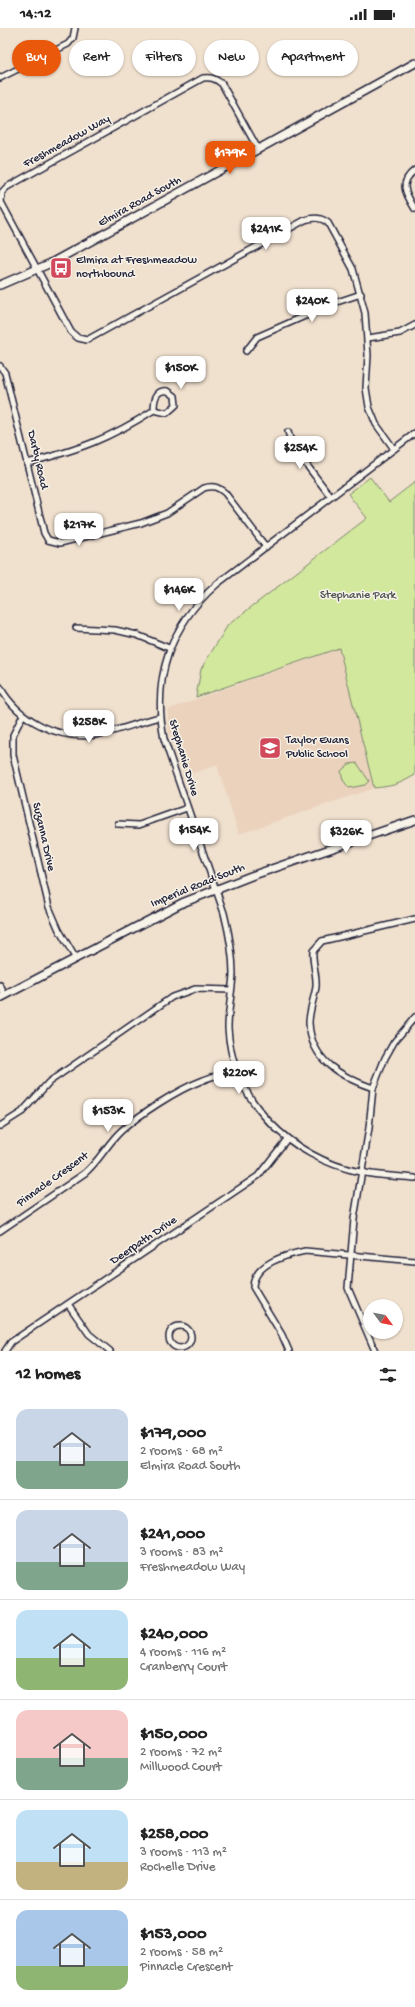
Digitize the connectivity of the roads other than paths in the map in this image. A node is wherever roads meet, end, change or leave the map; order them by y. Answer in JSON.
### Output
{"nodes":[{"id":1,"x":74,"y":28,"type":"edge"},
{"id":2,"x":415,"y":63,"type":"edge"},
{"id":3,"x":0,"y":78,"type":"edge"},
{"id":4,"x":258,"y":149,"type":"junction"},
{"id":5,"x":415,"y":170,"type":"edge"},
{"id":6,"x":415,"y":209,"type":"edge"},
{"id":7,"x":36,"y":270,"type":"junction"},
{"id":8,"x":0,"y":285,"type":"edge"},
{"id":9,"x":361,"y":294,"type":"junction"},
{"id":10,"x":415,"y":325,"type":"edge"},
{"id":11,"x":368,"y":338,"type":"junction"},
{"id":12,"x":246,"y":351,"type":"dead end"},
{"id":13,"x":0,"y":366,"type":"edge"},
{"id":14,"x":154,"y":410,"type":"junction"},
{"id":15,"x":288,"y":432,"type":"dead end"},
{"id":16,"x":415,"y":433,"type":"edge"},
{"id":17,"x":394,"y":449,"type":"junction"},
{"id":18,"x":27,"y":463,"type":"junction"},
{"id":19,"x":331,"y":497,"type":"junction"},
{"id":20,"x":266,"y":547,"type":"junction"},
{"id":21,"x":76,"y":628,"type":"dead end"},
{"id":22,"x":169,"y":648,"type":"junction"},
{"id":23,"x":0,"y":687,"type":"edge"},
{"id":24,"x":23,"y":715,"type":"junction"},
{"id":25,"x":160,"y":717,"type":"junction"},
{"id":26,"x":187,"y":808,"type":"junction"},
{"id":27,"x":415,"y":820,"type":"edge"},
{"id":28,"x":118,"y":824,"type":"dead end"},
{"id":29,"x":216,"y":890,"type":"junction"},
{"id":30,"x":415,"y":919,"type":"edge"},
{"id":31,"x":76,"y":959,"type":"junction"},
{"id":32,"x":0,"y":986,"type":"edge"},
{"id":33,"x":231,"y":990,"type":"junction"},
{"id":34,"x":2,"y":997,"type":"edge"},
{"id":35,"x":415,"y":1017,"type":"edge"},
{"id":36,"x":236,"y":1069,"type":"junction"},
{"id":37,"x":373,"y":1088,"type":"junction"},
{"id":38,"x":0,"y":1126,"type":"edge"},
{"id":39,"x":287,"y":1139,"type":"junction"},
{"id":40,"x":361,"y":1172,"type":"junction"},
{"id":41,"x":415,"y":1178,"type":"edge"},
{"id":42,"x":0,"y":1231,"type":"edge"},
{"id":43,"x":350,"y":1255,"type":"junction"},
{"id":44,"x":415,"y":1261,"type":"edge"},
{"id":45,"x":68,"y":1304,"type":"junction"},
{"id":46,"x":171,"y":1349,"type":"edge"},
{"id":47,"x":5,"y":1351,"type":"edge"},
{"id":48,"x":110,"y":1351,"type":"edge"},
{"id":49,"x":289,"y":1351,"type":"edge"},
{"id":50,"x":375,"y":1351,"type":"edge"}],
"edges":[{"from":1,"to":3,"type":"street"},
{"from":2,"to":4,"type":"street","name":"Elmira Road South"},
{"from":4,"to":7,"type":"street","name":"Elmira Road South"},
{"from":4,"to":7,"type":"street","name":"Freshmeadow Way"},
{"from":5,"to":6,"type":"street"},
{"from":7,"to":8,"type":"street","name":"Elmira Road South"},
{"from":7,"to":9,"type":"street","name":"Freshmeadow Way"},
{"from":9,"to":11,"type":"street","name":"Freshmeadow Way"},
{"from":9,"to":12,"type":"street"},
{"from":10,"to":11,"type":"street"},
{"from":11,"to":17,"type":"street","name":"Freshmeadow Way"},
{"from":13,"to":18,"type":"street","name":"Darby Road"},
{"from":14,"to":14,"type":"street"},
{"from":14,"to":18,"type":"street"},
{"from":15,"to":19,"type":"street"},
{"from":16,"to":17,"type":"street","name":"Stephanie Drive"},
{"from":17,"to":19,"type":"street","name":"Stephanie Drive"},
{"from":18,"to":20,"type":"street","name":"Darby Road"},
{"from":19,"to":20,"type":"street","name":"Stephanie Drive"},
{"from":20,"to":22,"type":"street","name":"Stephanie Drive"},
{"from":21,"to":22,"type":"street"},
{"from":22,"to":25,"type":"street","name":"Stephanie Drive"},
{"from":23,"to":24,"type":"street"},
{"from":24,"to":25,"type":"street"},
{"from":24,"to":31,"type":"street","name":"Suzanna Drive"},
{"from":25,"to":26,"type":"street","name":"Stephanie Drive"},
{"from":26,"to":28,"type":"street"},
{"from":26,"to":29,"type":"street","name":"Stephanie Drive"},
{"from":27,"to":29,"type":"street","name":"Imperial Road South"},
{"from":29,"to":31,"type":"street","name":"Imperial Road South"},
{"from":29,"to":33,"type":"street","name":"Stephanie Drive"},
{"from":30,"to":37,"type":"street"},
{"from":31,"to":34,"type":"street","name":"Imperial Road South"},
{"from":32,"to":34,"type":"street"},
{"from":33,"to":36,"type":"street","name":"Stephanie Drive"},
{"from":33,"to":38,"type":"street"},
{"from":35,"to":37,"type":"street"},
{"from":36,"to":39,"type":"street","name":"Stephanie Drive"},
{"from":36,"to":42,"type":"street","name":"Pinnacle Crescent"},
{"from":37,"to":40,"type":"street"},
{"from":39,"to":40,"type":"street","name":"Stephanie Drive"},
{"from":39,"to":45,"type":"street","name":"Deerpath Drive"},
{"from":40,"to":41,"type":"street","name":"Stephanie Drive"},
{"from":40,"to":43,"type":"street"},
{"from":43,"to":44,"type":"street"},
{"from":43,"to":49,"type":"street"},
{"from":43,"to":50,"type":"street"},
{"from":45,"to":47,"type":"street","name":"Deerpath Drive"},
{"from":45,"to":48,"type":"street"},
{"from":46,"to":46,"type":"street"}]}
